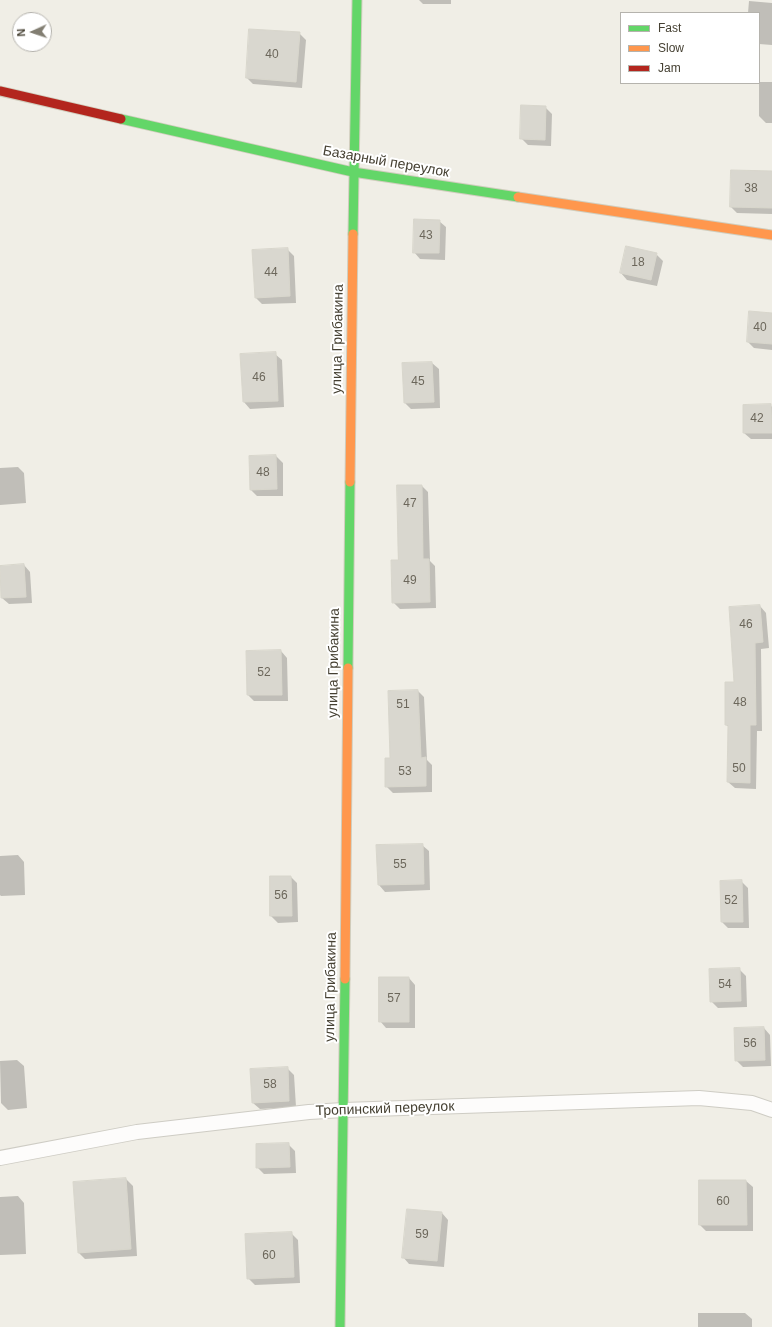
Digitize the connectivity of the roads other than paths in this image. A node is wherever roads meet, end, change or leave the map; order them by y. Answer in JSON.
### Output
{"nodes":[{"id":1,"x":357,"y":0,"type":"edge"},
{"id":2,"x":0,"y":91,"type":"edge"},
{"id":3,"x":353,"y":172,"type":"junction"},
{"id":4,"x":772,"y":235,"type":"edge"},
{"id":5,"x":344,"y":1110,"type":"junction"},
{"id":6,"x":772,"y":1110,"type":"edge"},
{"id":7,"x":0,"y":1158,"type":"edge"},
{"id":8,"x":340,"y":1327,"type":"edge"}],
"edges":[{"from":1,"to":3,"type":"street","name":"улица Грибакина"},
{"from":2,"to":3,"type":"street","name":"Базарный переулок"},
{"from":3,"to":4,"type":"street","name":"Базарный переулок"},
{"from":3,"to":5,"type":"street","name":"улица Грибакина"},
{"from":5,"to":6,"type":"lane","name":"Тропинский переулок"},
{"from":5,"to":7,"type":"lane","name":"Тропинский переулок"},
{"from":5,"to":8,"type":"street","name":"улица Грибакина"}]}
